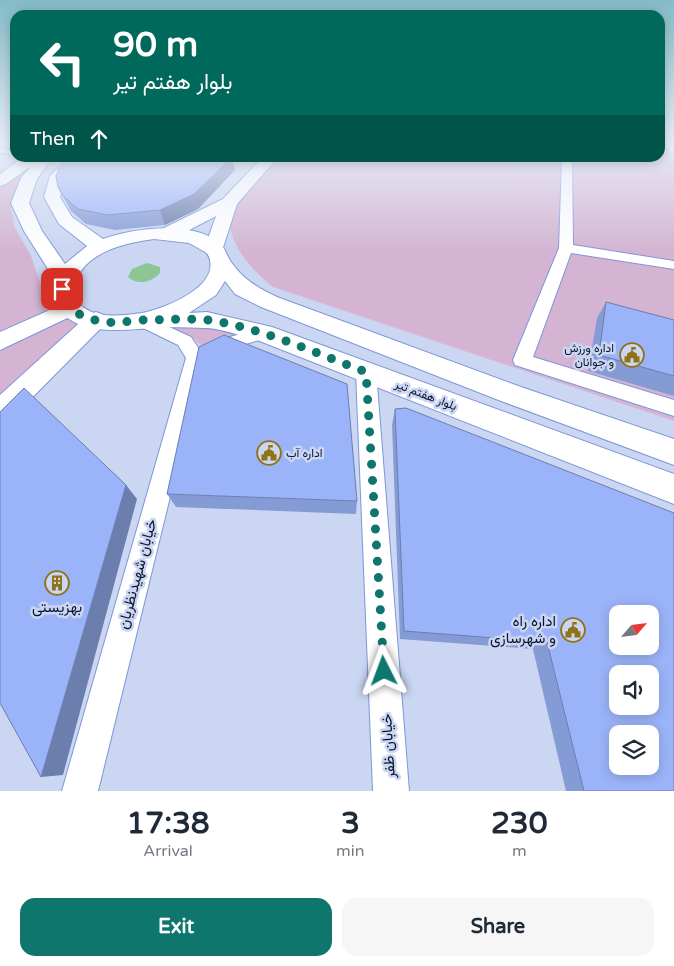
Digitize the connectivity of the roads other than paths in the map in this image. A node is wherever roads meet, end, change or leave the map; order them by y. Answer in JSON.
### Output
{"nodes":[{"id":1,"x":30,"y":179,"type":"edge"},
{"id":2,"x":57,"y":179,"type":"edge"},
{"id":3,"x":251,"y":179,"type":"edge"},
{"id":4,"x":567,"y":179,"type":"edge"},
{"id":5,"x":229,"y":203,"type":"junction"},
{"id":6,"x":169,"y":233,"type":"junction"},
{"id":7,"x":101,"y":247,"type":"junction"},
{"id":8,"x":566,"y":248,"type":"junction"},
{"id":9,"x":217,"y":256,"type":"junction"},
{"id":10,"x":674,"y":265,"type":"edge"},
{"id":11,"x":64,"y":278,"type":"junction"},
{"id":12,"x":269,"y":302,"type":"junction"},
{"id":13,"x":70,"y":308,"type":"junction"},
{"id":14,"x":96,"y":320,"type":"junction"},
{"id":15,"x":143,"y":320,"type":"junction"},
{"id":16,"x":257,"y":331,"type":"junction"},
{"id":17,"x":0,"y":342,"type":"edge"},
{"id":18,"x":195,"y":358,"type":"junction"},
{"id":19,"x":366,"y":372,"type":"junction"},
{"id":20,"x":674,"y":408,"type":"edge"},
{"id":21,"x":0,"y":412,"type":"edge"},
{"id":22,"x":674,"y":452,"type":"edge"},
{"id":23,"x":674,"y":489,"type":"edge"},
{"id":24,"x":80,"y":791,"type":"edge"},
{"id":25,"x":391,"y":791,"type":"edge"}],
"edges":[{"from":1,"to":11,"type":"main road"},
{"from":2,"to":7,"type":"main road"},
{"from":3,"to":5,"type":"main road"},
{"from":4,"to":8,"type":"street"},
{"from":5,"to":6,"type":"main road"},
{"from":5,"to":9,"type":"main road"},
{"from":6,"to":7,"type":"main road"},
{"from":6,"to":9,"type":"main road"},
{"from":7,"to":11,"type":"main road"},
{"from":8,"to":10,"type":"street"},
{"from":8,"to":20,"type":"street"},
{"from":9,"to":12,"type":"main road"},
{"from":9,"to":15,"type":"main road"},
{"from":11,"to":13,"type":"main road"},
{"from":12,"to":16,"type":"main road"},
{"from":12,"to":22,"type":"main road"},
{"from":13,"to":14,"type":"main road"},
{"from":13,"to":17,"type":"main road"},
{"from":14,"to":15,"type":"main road"},
{"from":14,"to":21,"type":"main road"},
{"from":15,"to":16,"type":"main road","name":"بلوار هفتم تیر"},
{"from":15,"to":18,"type":"street"},
{"from":16,"to":18,"type":"street"},
{"from":16,"to":19,"type":"main road","name":"بلوار هفتم تیر"},
{"from":18,"to":24,"type":"street","name":"خیابان شهیدنظریان"},
{"from":19,"to":23,"type":"main road","name":"بلوار هفتم تیر"},
{"from":19,"to":25,"type":"street","name":"خیابان ظفر"}]}
